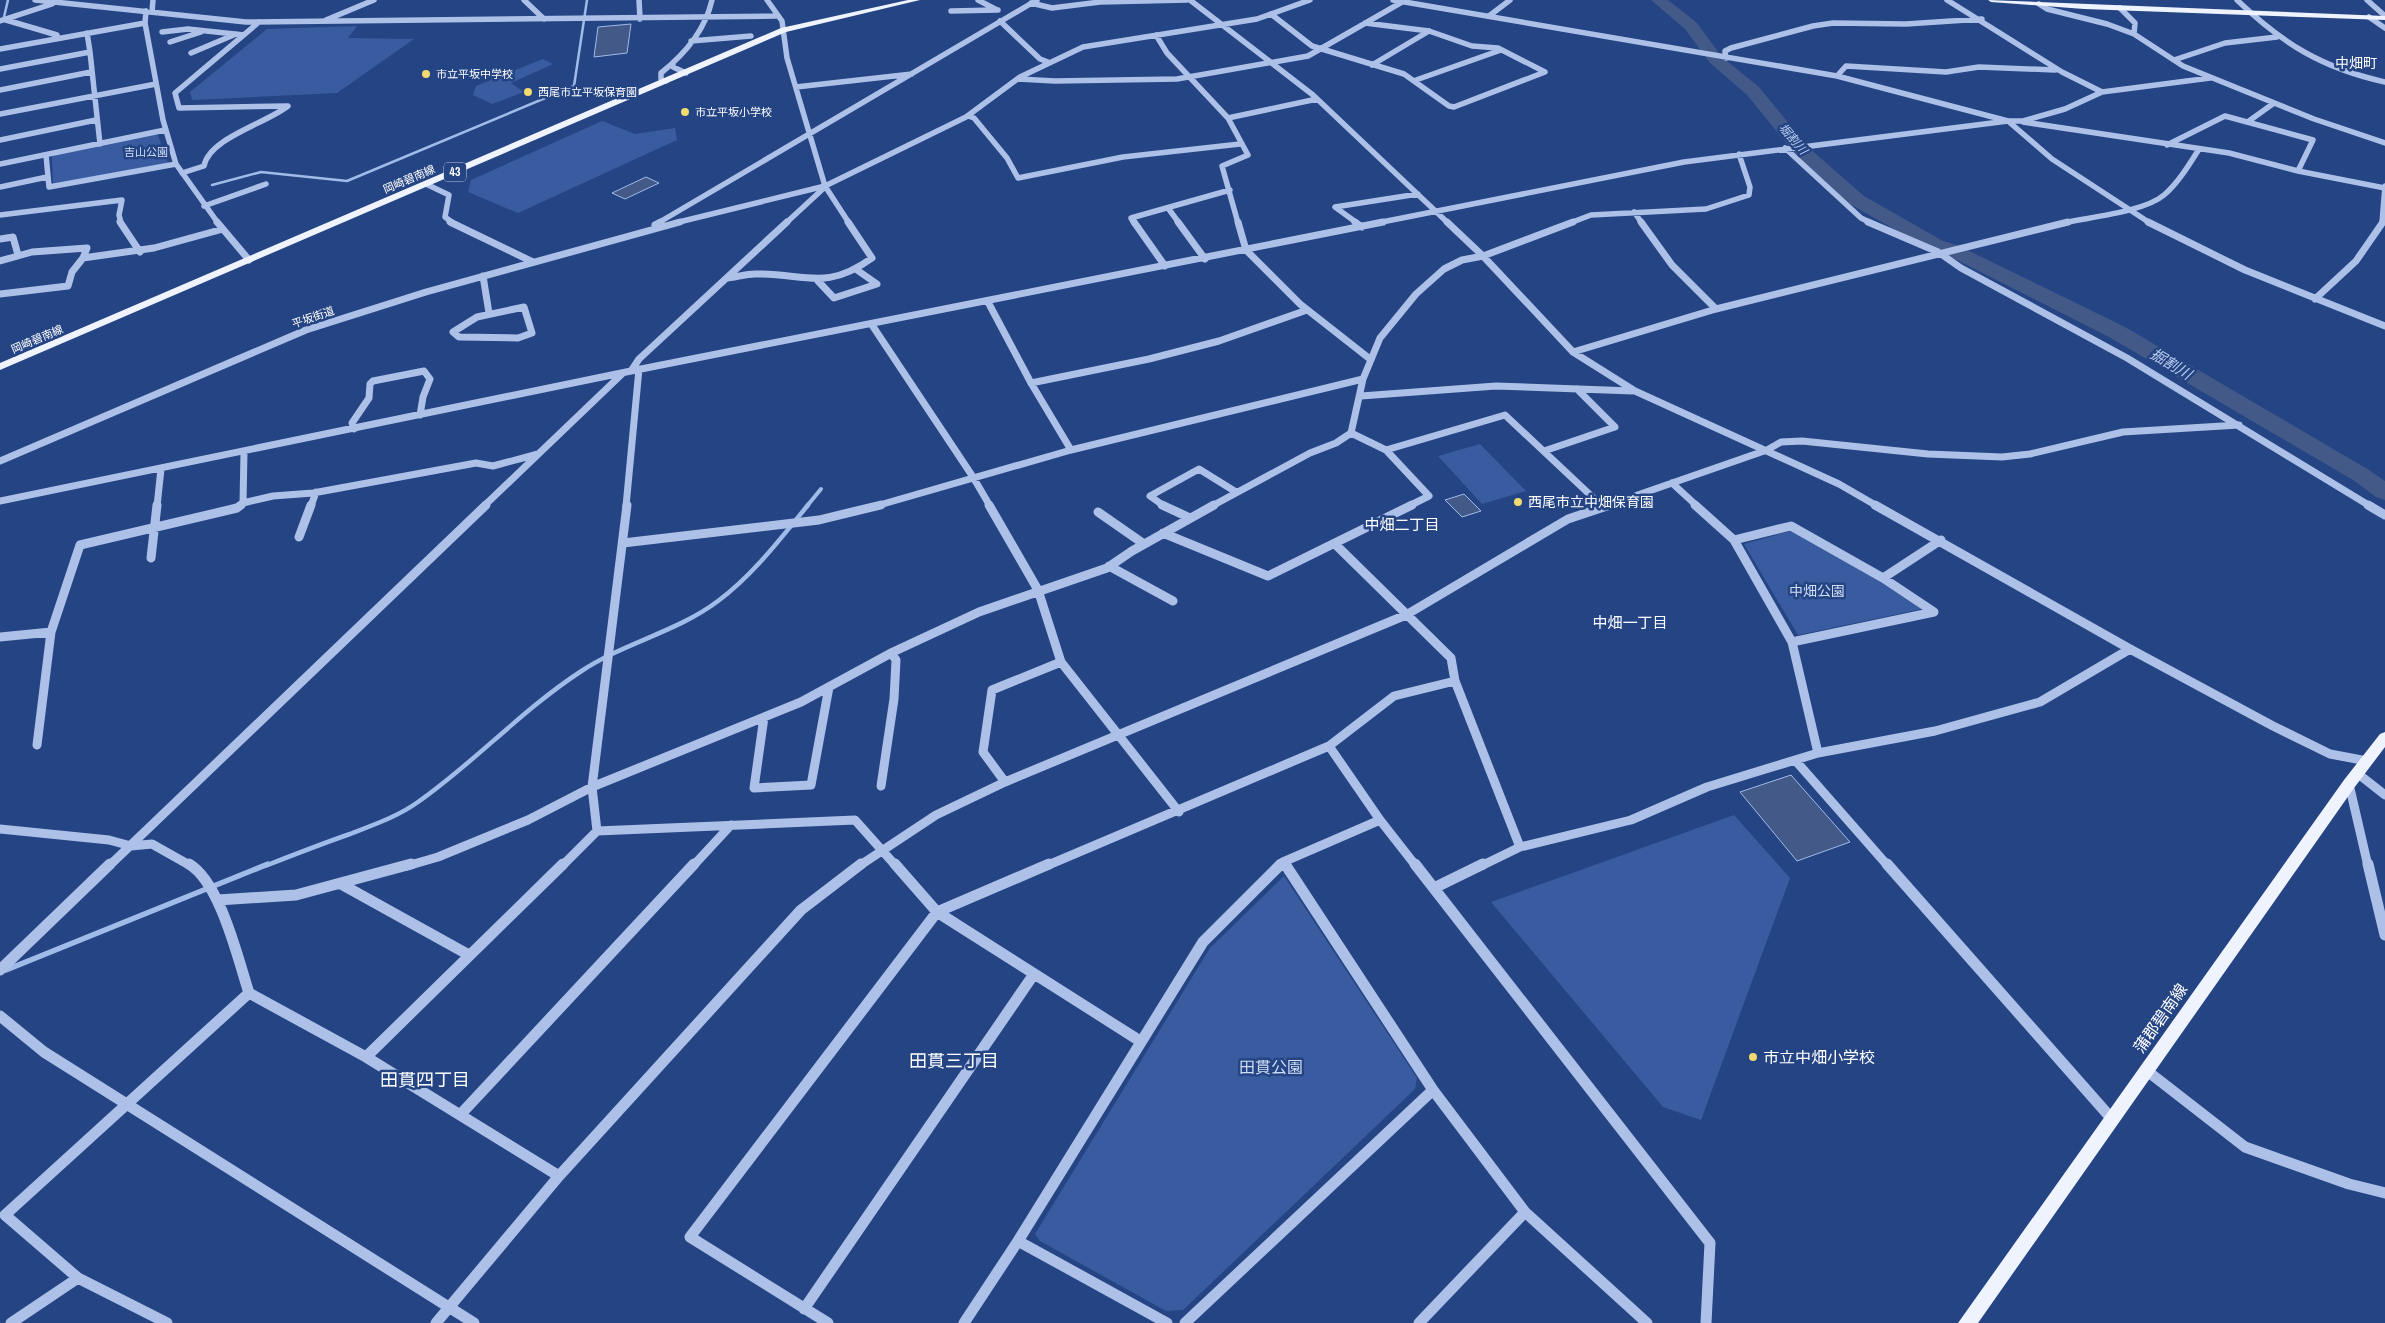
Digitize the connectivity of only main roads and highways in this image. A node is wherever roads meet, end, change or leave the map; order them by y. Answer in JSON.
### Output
{"nodes":[{"id":1,"x":917,"y":0,"type":"edge"},
{"id":2,"x":1991,"y":0,"type":"edge"},
{"id":3,"x":2385,"y":17,"type":"edge"},
{"id":4,"x":0,"y":367,"type":"edge"},
{"id":5,"x":2385,"y":737,"type":"edge"},
{"id":6,"x":1967,"y":1323,"type":"edge"}],
"edges":[{"from":1,"to":4,"type":"main road","name":"岡崎碧南線","number":"43"},
{"from":2,"to":3,"type":"main road"},
{"from":5,"to":6,"type":"main road","name":"蒲郡碧南線"}]}
